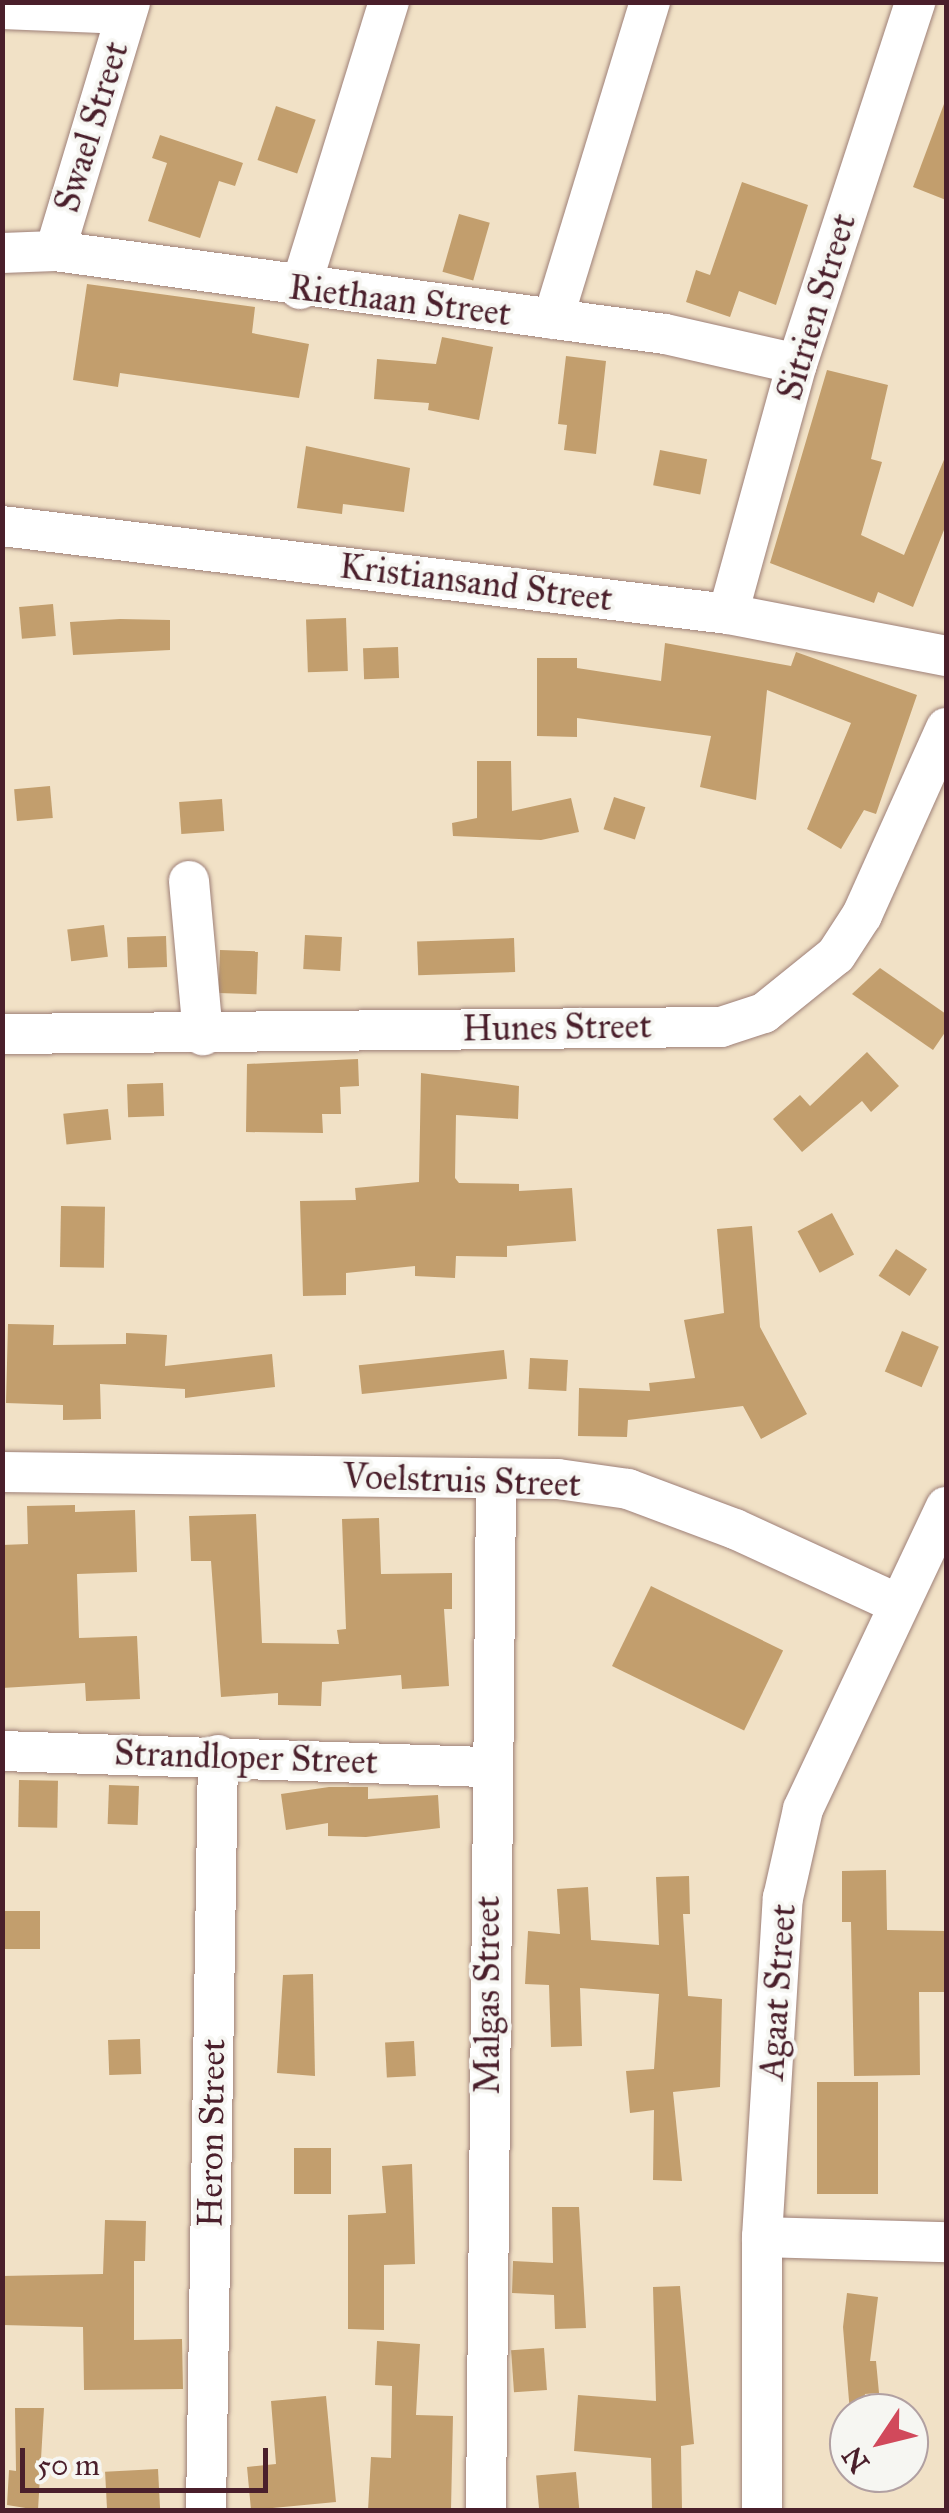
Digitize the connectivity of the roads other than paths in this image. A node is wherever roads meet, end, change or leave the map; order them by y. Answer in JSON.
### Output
{"nodes":[{"id":1,"x":389,"y":2,"type":"edge"},
{"id":2,"x":650,"y":2,"type":"edge"},
{"id":3,"x":915,"y":2,"type":"edge"},
{"id":4,"x":128,"y":8,"type":"edge"},
{"id":5,"x":2,"y":9,"type":"edge"},
{"id":6,"x":55,"y":251,"type":"junction"},
{"id":7,"x":2,"y":253,"type":"edge"},
{"id":8,"x":300,"y":289,"type":"junction"},
{"id":9,"x":553,"y":319,"type":"junction"},
{"id":10,"x":796,"y":364,"type":"junction"},
{"id":11,"x":2,"y":526,"type":"edge"},
{"id":12,"x":728,"y":614,"type":"junction"},
{"id":13,"x":946,"y":656,"type":"edge"},
{"id":14,"x":946,"y":728,"type":"edge"},
{"id":15,"x":190,"y":881,"type":"dead end"},
{"id":16,"x":2,"y":1034,"type":"edge"},
{"id":17,"x":203,"y":1035,"type":"junction"},
{"id":18,"x":2,"y":1472,"type":"edge"},
{"id":19,"x":496,"y":1479,"type":"junction"},
{"id":20,"x":946,"y":1507,"type":"edge"},
{"id":21,"x":898,"y":1604,"type":"junction"},
{"id":22,"x":2,"y":1751,"type":"edge"},
{"id":23,"x":218,"y":1755,"type":"junction"},
{"id":24,"x":489,"y":1767,"type":"junction"},
{"id":25,"x":762,"y":2238,"type":"junction"},
{"id":26,"x":946,"y":2242,"type":"edge"},
{"id":27,"x":206,"y":2510,"type":"edge"},
{"id":28,"x":486,"y":2510,"type":"edge"},
{"id":29,"x":762,"y":2510,"type":"edge"}],
"edges":[{"from":1,"to":8,"type":"street"},
{"from":2,"to":9,"type":"street"},
{"from":3,"to":10,"type":"street","name":"Sitrien Street"},
{"from":4,"to":5,"type":"street"},
{"from":4,"to":6,"type":"street","name":"Swael Street"},
{"from":6,"to":7,"type":"street","name":"Riethaan Street"},
{"from":6,"to":8,"type":"street","name":"Riethaan Street"},
{"from":8,"to":9,"type":"street","name":"Riethaan Street"},
{"from":9,"to":10,"type":"street","name":"Riethaan Street"},
{"from":10,"to":12,"type":"street","name":"Sitrien Street"},
{"from":11,"to":12,"type":"street","name":"Kristiansand Street"},
{"from":12,"to":13,"type":"street","name":"Kristiansand Street"},
{"from":14,"to":17,"type":"street","name":"Hunes Street"},
{"from":15,"to":17,"type":"street"},
{"from":16,"to":17,"type":"street","name":"Hunes Street"},
{"from":18,"to":19,"type":"street","name":"Voelstruis Street"},
{"from":19,"to":21,"type":"street","name":"Voelstruis Street"},
{"from":19,"to":24,"type":"street","name":"Malgas Street"},
{"from":20,"to":21,"type":"street","name":"Agaat Street"},
{"from":21,"to":25,"type":"street","name":"Agaat Street"},
{"from":22,"to":23,"type":"street","name":"Strandloper Street"},
{"from":23,"to":24,"type":"street","name":"Strandloper Street"},
{"from":23,"to":27,"type":"street","name":"Heron Street"},
{"from":24,"to":28,"type":"street","name":"Malgas Street"},
{"from":25,"to":26,"type":"street"},
{"from":25,"to":29,"type":"street","name":"Agaat Street"}]}
